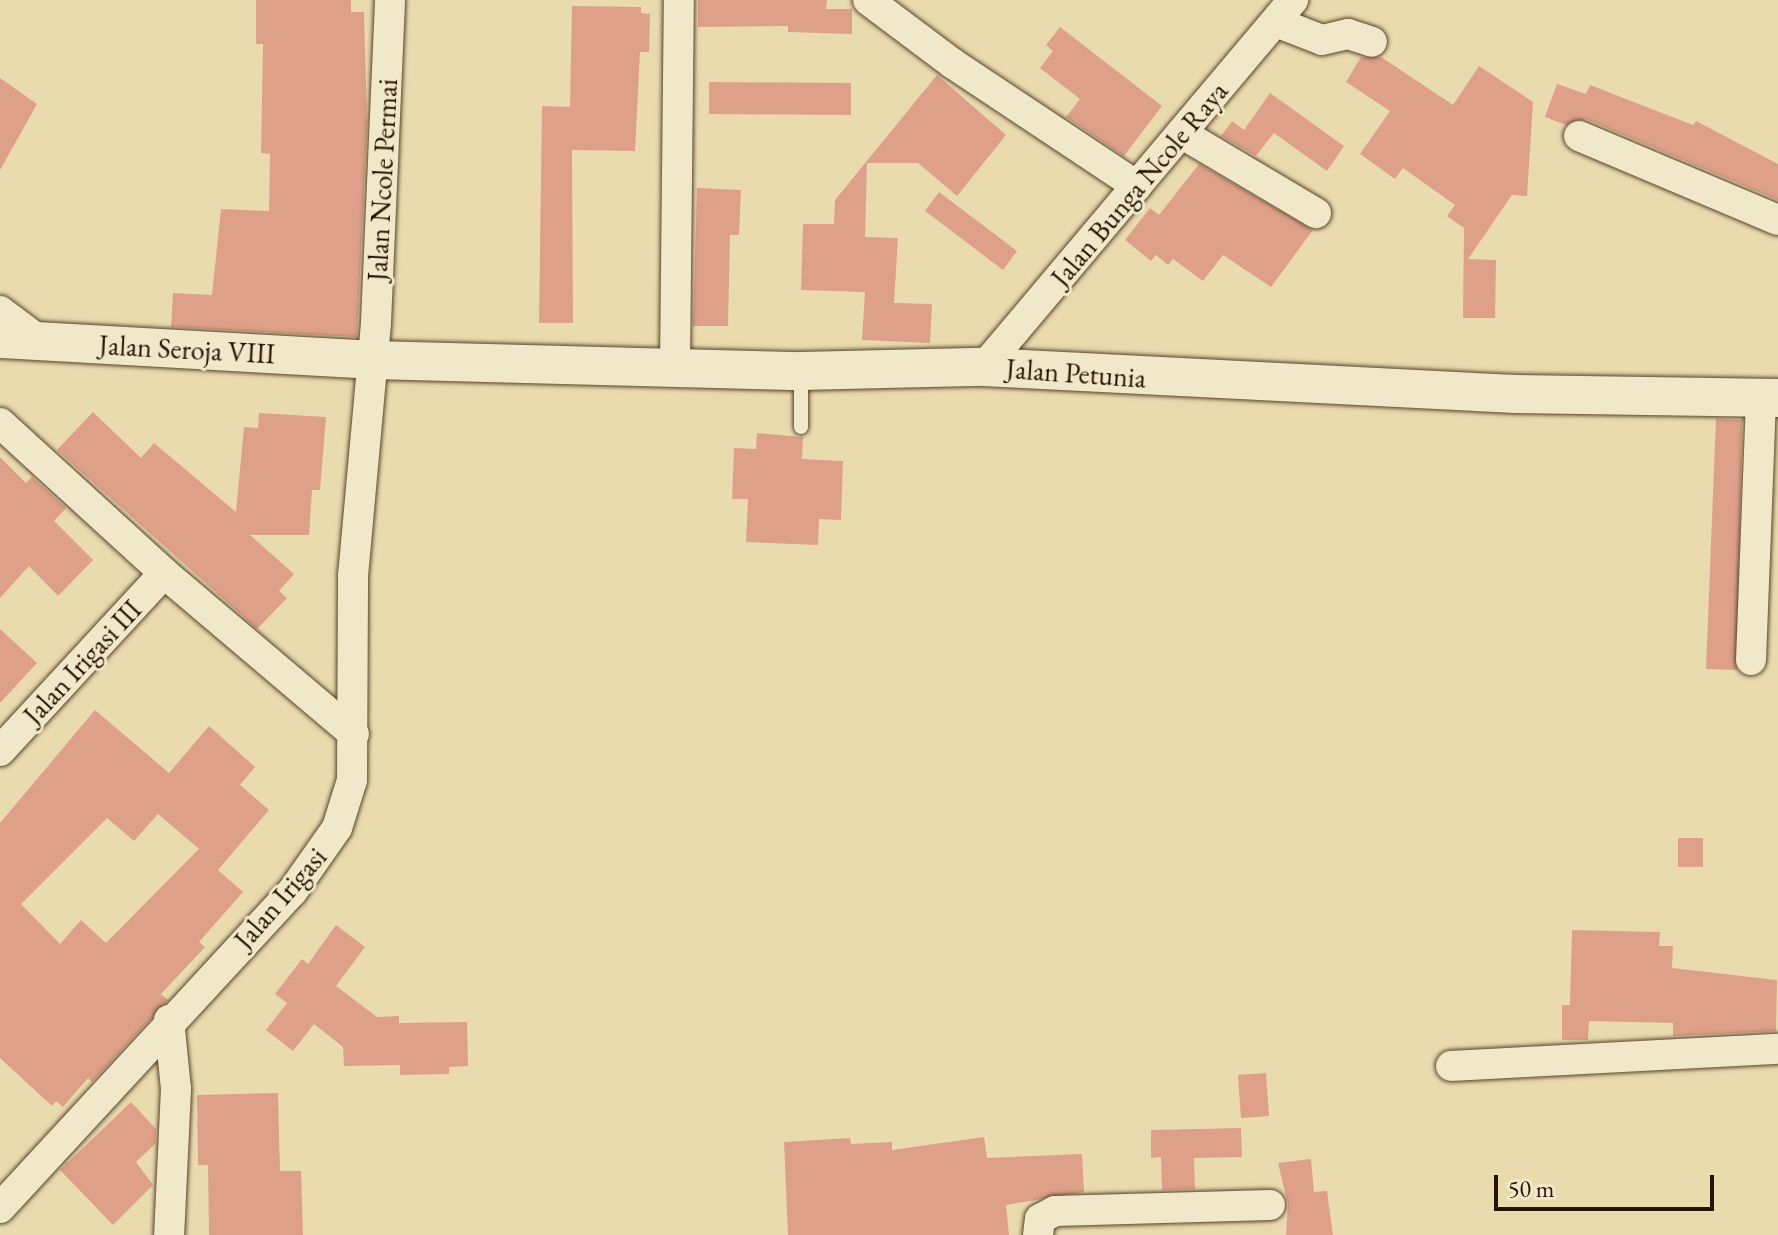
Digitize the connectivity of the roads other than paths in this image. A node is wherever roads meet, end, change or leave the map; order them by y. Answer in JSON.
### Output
{"nodes":[{"id":1,"x":390,"y":0,"type":"edge"},
{"id":2,"x":679,"y":0,"type":"edge"},
{"id":3,"x":868,"y":0,"type":"edge"},
{"id":4,"x":1284,"y":11,"type":"edge"},
{"id":5,"x":1372,"y":42,"type":"dead end"},
{"id":6,"x":1181,"y":133,"type":"junction"},
{"id":7,"x":1579,"y":136,"type":"dead end"},
{"id":8,"x":1137,"y":186,"type":"junction"},
{"id":9,"x":1316,"y":213,"type":"dead end"},
{"id":10,"x":1778,"y":220,"type":"edge"},
{"id":11,"x":0,"y":311,"type":"edge"},
{"id":12,"x":0,"y":339,"type":"edge"},
{"id":13,"x":40,"y":341,"type":"junction"},
{"id":14,"x":373,"y":360,"type":"junction"},
{"id":15,"x":675,"y":367,"type":"junction"},
{"id":16,"x":984,"y":367,"type":"junction"},
{"id":17,"x":801,"y":371,"type":"junction"},
{"id":18,"x":1770,"y":398,"type":"edge"},
{"id":19,"x":0,"y":423,"type":"edge"},
{"id":20,"x":801,"y":427,"type":"dead end"},
{"id":21,"x":164,"y":573,"type":"junction"},
{"id":22,"x":1751,"y":660,"type":"dead end"},
{"id":23,"x":354,"y":734,"type":"junction"},
{"id":24,"x":0,"y":751,"type":"edge"},
{"id":25,"x":169,"y":1020,"type":"junction"},
{"id":26,"x":1778,"y":1049,"type":"edge"},
{"id":27,"x":1451,"y":1066,"type":"dead end"},
{"id":28,"x":1270,"y":1205,"type":"dead end"},
{"id":29,"x":0,"y":1208,"type":"edge"},
{"id":30,"x":169,"y":1235,"type":"edge"},
{"id":31,"x":1038,"y":1235,"type":"edge"}],
"edges":[{"from":1,"to":14,"type":"street","name":"Jalan Ncole Permai"},
{"from":2,"to":15,"type":"street"},
{"from":3,"to":8,"type":"street"},
{"from":4,"to":5,"type":"street"},
{"from":4,"to":6,"type":"street","name":"Jalan Bunga Ncole Raya"},
{"from":6,"to":8,"type":"street","name":"Jalan Bunga Ncole Raya"},
{"from":6,"to":9,"type":"street"},
{"from":7,"to":10,"type":"street"},
{"from":8,"to":16,"type":"street","name":"Jalan Bunga Ncole Raya"},
{"from":11,"to":13,"type":"street"},
{"from":12,"to":13,"type":"street","name":"Jalan Seroja VIII"},
{"from":13,"to":14,"type":"street","name":"Jalan Seroja VIII"},
{"from":14,"to":15,"type":"street","name":"Jalan Petunia"},
{"from":14,"to":23,"type":"street","name":"Jalan Irigasi"},
{"from":15,"to":17,"type":"street","name":"Jalan Petunia"},
{"from":16,"to":17,"type":"street","name":"Jalan Petunia"},
{"from":16,"to":18,"type":"street","name":"Jalan Petunia"},
{"from":17,"to":20,"type":"lane"},
{"from":18,"to":22,"type":"street"},
{"from":19,"to":21,"type":"street"},
{"from":21,"to":23,"type":"street"},
{"from":21,"to":24,"type":"street","name":"Jalan Irigasi III"},
{"from":23,"to":25,"type":"street","name":"Jalan Irigasi"},
{"from":25,"to":29,"type":"street","name":"Jalan Irigasi"},
{"from":25,"to":30,"type":"street"},
{"from":26,"to":27,"type":"street"},
{"from":28,"to":31,"type":"street"}]}
